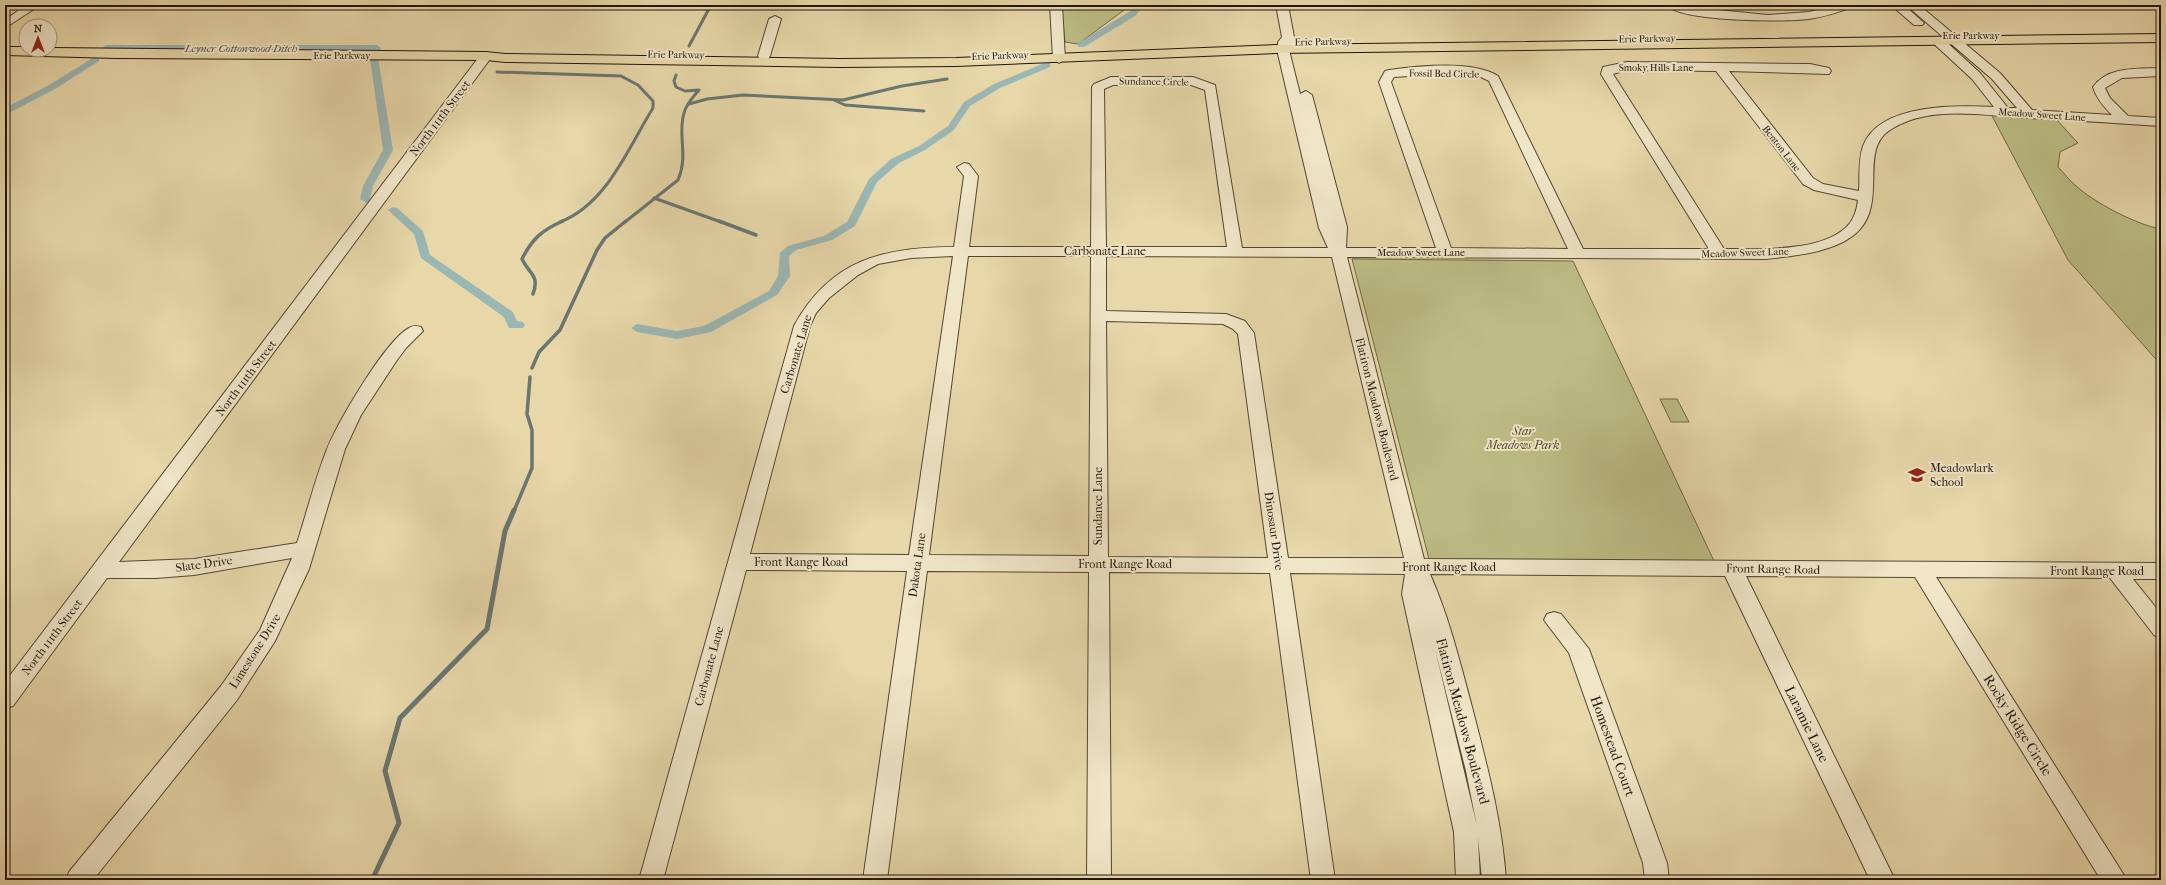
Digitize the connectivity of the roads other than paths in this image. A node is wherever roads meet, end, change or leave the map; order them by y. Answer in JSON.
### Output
{"nodes":[{"id":1,"x":34,"y":5,"type":"edge"},
{"id":2,"x":1056,"y":5,"type":"edge"},
{"id":3,"x":1282,"y":5,"type":"edge"},
{"id":4,"x":1673,"y":5,"type":"edge"},
{"id":5,"x":1703,"y":5,"type":"edge"},
{"id":6,"x":1849,"y":5,"type":"edge"},
{"id":7,"x":1897,"y":5,"type":"edge"},
{"id":8,"x":1912,"y":5,"type":"edge"},
{"id":9,"x":1725,"y":14,"type":"junction"},
{"id":10,"x":775,"y":19,"type":"dead end"},
{"id":11,"x":5,"y":25,"type":"edge"},
{"id":12,"x":2161,"y":34,"type":"edge"},
{"id":13,"x":1944,"y":38,"type":"junction"},
{"id":14,"x":2161,"y":38,"type":"edge"},
{"id":15,"x":1289,"y":44,"type":"junction"},
{"id":16,"x":5,"y":51,"type":"edge"},
{"id":17,"x":486,"y":56,"type":"junction"},
{"id":18,"x":764,"y":56,"type":"junction"},
{"id":19,"x":1059,"y":56,"type":"junction"},
{"id":20,"x":1720,"y":67,"type":"junction"},
{"id":21,"x":1825,"y":71,"type":"dead end"},
{"id":22,"x":2161,"y":72,"type":"edge"},
{"id":23,"x":2005,"y":112,"type":"junction"},
{"id":24,"x":2029,"y":114,"type":"junction"},
{"id":25,"x":2125,"y":120,"type":"junction"},
{"id":26,"x":2161,"y":122,"type":"edge"},
{"id":27,"x":964,"y":166,"type":"dead end"},
{"id":28,"x":1866,"y":197,"type":"junction"},
{"id":29,"x":960,"y":250,"type":"junction"},
{"id":30,"x":1098,"y":252,"type":"junction"},
{"id":31,"x":1235,"y":252,"type":"junction"},
{"id":32,"x":1338,"y":252,"type":"junction"},
{"id":33,"x":1445,"y":252,"type":"junction"},
{"id":34,"x":1578,"y":253,"type":"junction"},
{"id":35,"x":1719,"y":254,"type":"junction"},
{"id":36,"x":1098,"y":316,"type":"junction"},
{"id":37,"x":415,"y":332,"type":"dead end"},
{"id":38,"x":304,"y":549,"type":"junction"},
{"id":39,"x":738,"y":562,"type":"junction"},
{"id":40,"x":918,"y":563,"type":"junction"},
{"id":41,"x":1098,"y":564,"type":"junction"},
{"id":42,"x":1278,"y":565,"type":"junction"},
{"id":43,"x":1416,"y":566,"type":"junction"},
{"id":44,"x":1732,"y":568,"type":"junction"},
{"id":45,"x":102,"y":570,"type":"junction"},
{"id":46,"x":1921,"y":570,"type":"junction"},
{"id":47,"x":2116,"y":571,"type":"junction"},
{"id":48,"x":2161,"y":571,"type":"edge"},
{"id":49,"x":1554,"y":620,"type":"dead end"},
{"id":50,"x":2161,"y":629,"type":"edge"},
{"id":51,"x":5,"y":699,"type":"edge"},
{"id":52,"x":78,"y":880,"type":"edge"},
{"id":53,"x":651,"y":880,"type":"edge"},
{"id":54,"x":875,"y":880,"type":"edge"},
{"id":55,"x":1099,"y":880,"type":"edge"},
{"id":56,"x":1323,"y":880,"type":"edge"},
{"id":57,"x":1468,"y":880,"type":"edge"},
{"id":58,"x":1494,"y":880,"type":"edge"},
{"id":59,"x":1657,"y":880,"type":"edge"},
{"id":60,"x":1883,"y":880,"type":"edge"},
{"id":61,"x":2115,"y":880,"type":"edge"}],
"edges":[{"from":1,"to":11,"type":"street"},
{"from":2,"to":19,"type":"street"},
{"from":3,"to":15,"type":"street","name":"Flatiron Meadows Boulevard"},
{"from":4,"to":9,"type":"street"},
{"from":5,"to":9,"type":"street"},
{"from":6,"to":9,"type":"street"},
{"from":7,"to":13,"type":"street"},
{"from":8,"to":13,"type":"street"},
{"from":10,"to":18,"type":"street"},
{"from":12,"to":13,"type":"main road","name":"Erie Parkway"},
{"from":13,"to":14,"type":"main road","name":"Erie Parkway"},
{"from":13,"to":15,"type":"main road","name":"Erie Parkway"},
{"from":13,"to":23,"type":"street"},
{"from":13,"to":24,"type":"street"},
{"from":15,"to":19,"type":"main road","name":"Erie Parkway"},
{"from":15,"to":32,"type":"street","name":"Flatiron Meadows Boulevard"},
{"from":16,"to":17,"type":"main road","name":"Erie Parkway"},
{"from":17,"to":18,"type":"main road","name":"Erie Parkway"},
{"from":17,"to":19,"type":"main road","name":"Erie Parkway"},
{"from":17,"to":45,"type":"street","name":"North 111th Street"},
{"from":18,"to":19,"type":"main road","name":"Erie Parkway"},
{"from":20,"to":21,"type":"street","name":"Smoky Hills Lane"},
{"from":20,"to":28,"type":"street","name":"Benton Lane"},
{"from":20,"to":35,"type":"street","name":"Smoky Hills Lane"},
{"from":22,"to":25,"type":"street"},
{"from":23,"to":24,"type":"street","name":"Meadow Sweet Lane"},
{"from":23,"to":28,"type":"street","name":"Meadow Sweet Lane"},
{"from":24,"to":25,"type":"street","name":"Meadow Sweet Lane"},
{"from":25,"to":26,"type":"street","name":"Meadow Sweet Lane"},
{"from":27,"to":29,"type":"street","name":"Dakota Lane"},
{"from":28,"to":35,"type":"street","name":"Meadow Sweet Lane"},
{"from":29,"to":30,"type":"street","name":"Carbonate Lane"},
{"from":29,"to":39,"type":"street","name":"Carbonate Lane"},
{"from":29,"to":40,"type":"street","name":"Dakota Lane"},
{"from":30,"to":31,"type":"street","name":"Carbonate Lane"},
{"from":30,"to":31,"type":"street","name":"Sundance Circle"},
{"from":30,"to":36,"type":"street","name":"Sundance Lane"},
{"from":31,"to":32,"type":"street","name":"Carbonate Lane"},
{"from":32,"to":33,"type":"street","name":"Meadow Sweet Lane"},
{"from":32,"to":43,"type":"street","name":"Flatiron Meadows Boulevard"},
{"from":33,"to":34,"type":"street","name":"Meadow Sweet Lane"},
{"from":33,"to":34,"type":"street","name":"Fossil Bed Circle"},
{"from":34,"to":35,"type":"street","name":"Meadow Sweet Lane"},
{"from":36,"to":41,"type":"street","name":"Sundance Lane"},
{"from":36,"to":42,"type":"street","name":"Dinosaur Drive"},
{"from":37,"to":38,"type":"street","name":"Limestone Drive"},
{"from":38,"to":45,"type":"street","name":"Slate Drive"},
{"from":38,"to":52,"type":"street","name":"Limestone Drive"},
{"from":39,"to":40,"type":"street","name":"Front Range Road"},
{"from":39,"to":53,"type":"street","name":"Carbonate Lane"},
{"from":40,"to":41,"type":"street","name":"Front Range Road"},
{"from":40,"to":54,"type":"street","name":"Dakota Lane"},
{"from":41,"to":42,"type":"street","name":"Front Range Road"},
{"from":41,"to":55,"type":"street","name":"Sundance Lane"},
{"from":42,"to":43,"type":"street","name":"Front Range Road"},
{"from":42,"to":56,"type":"street","name":"Dinosaur Drive"},
{"from":43,"to":44,"type":"street","name":"Front Range Road"},
{"from":43,"to":57,"type":"street","name":"Flatiron Meadows Boulevard"},
{"from":43,"to":58,"type":"street","name":"Flatiron Meadows Boulevard"},
{"from":44,"to":46,"type":"street","name":"Front Range Road"},
{"from":44,"to":60,"type":"street","name":"Laramie Lane"},
{"from":45,"to":51,"type":"street","name":"North 111th Street"},
{"from":46,"to":47,"type":"street","name":"Front Range Road"},
{"from":46,"to":61,"type":"street","name":"Rocky Ridge Circle"},
{"from":47,"to":48,"type":"street","name":"Front Range Road"},
{"from":47,"to":50,"type":"street"},
{"from":49,"to":59,"type":"street","name":"Homestead Court"}]}
